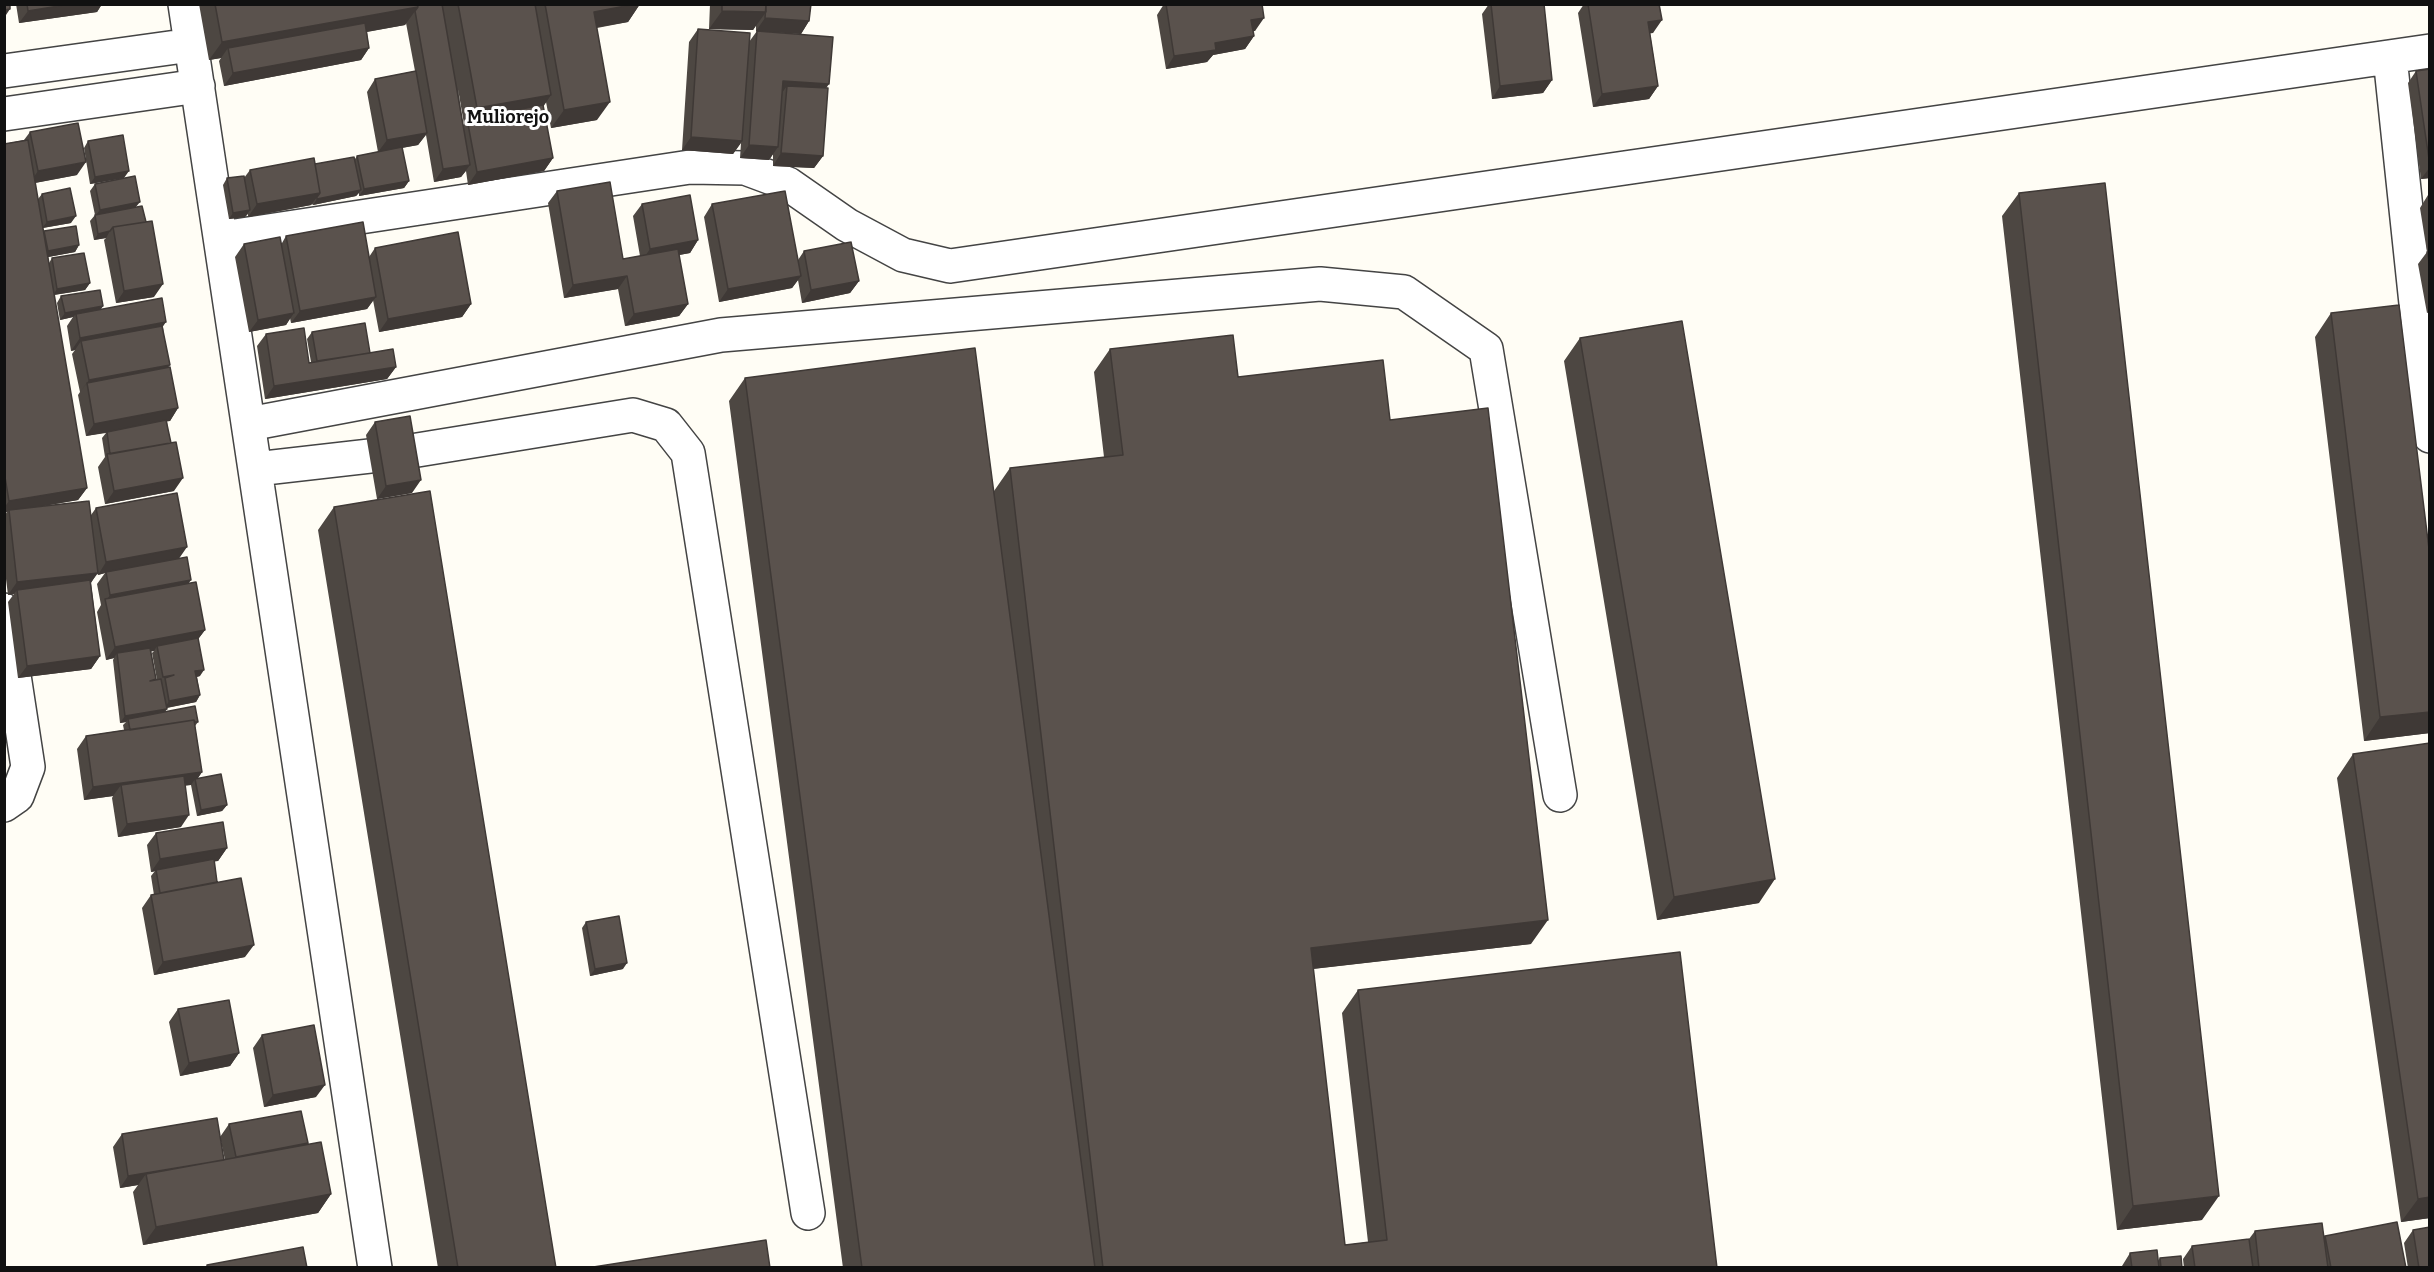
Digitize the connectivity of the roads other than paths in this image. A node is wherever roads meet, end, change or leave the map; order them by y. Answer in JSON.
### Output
{"nodes":[{"id":1,"x":185,"y":4,"type":"edge"},
{"id":2,"x":191,"y":45,"type":"junction"},
{"id":3,"x":2430,"y":51,"type":"edge"},
{"id":4,"x":2390,"y":57,"type":"junction"},
{"id":5,"x":4,"y":70,"type":"edge"},
{"id":6,"x":198,"y":86,"type":"junction"},
{"id":7,"x":4,"y":114,"type":"edge"},
{"id":8,"x":222,"y":238,"type":"junction"},
{"id":9,"x":249,"y":424,"type":"junction"},
{"id":10,"x":2430,"y":436,"type":"edge"},
{"id":11,"x":405,"y":452,"type":"edge"},
{"id":12,"x":370,"y":456,"type":"dead end"},
{"id":13,"x":256,"y":469,"type":"junction"},
{"id":14,"x":4,"y":610,"type":"edge"},
{"id":15,"x":1560,"y":795,"type":"dead end"},
{"id":16,"x":11,"y":801,"type":"edge"},
{"id":17,"x":808,"y":1213,"type":"dead end"},
{"id":18,"x":375,"y":1268,"type":"edge"}],
"edges":[{"from":1,"to":2,"type":"street"},
{"from":2,"to":5,"type":"street"},
{"from":2,"to":6,"type":"street"},
{"from":3,"to":4,"type":"street"},
{"from":4,"to":8,"type":"street"},
{"from":4,"to":10,"type":"street"},
{"from":6,"to":7,"type":"street"},
{"from":6,"to":8,"type":"street"},
{"from":8,"to":9,"type":"street"},
{"from":9,"to":13,"type":"street"},
{"from":9,"to":15,"type":"street"},
{"from":11,"to":17,"type":"street"},
{"from":12,"to":13,"type":"street"},
{"from":13,"to":18,"type":"street"},
{"from":14,"to":16,"type":"street"}]}
